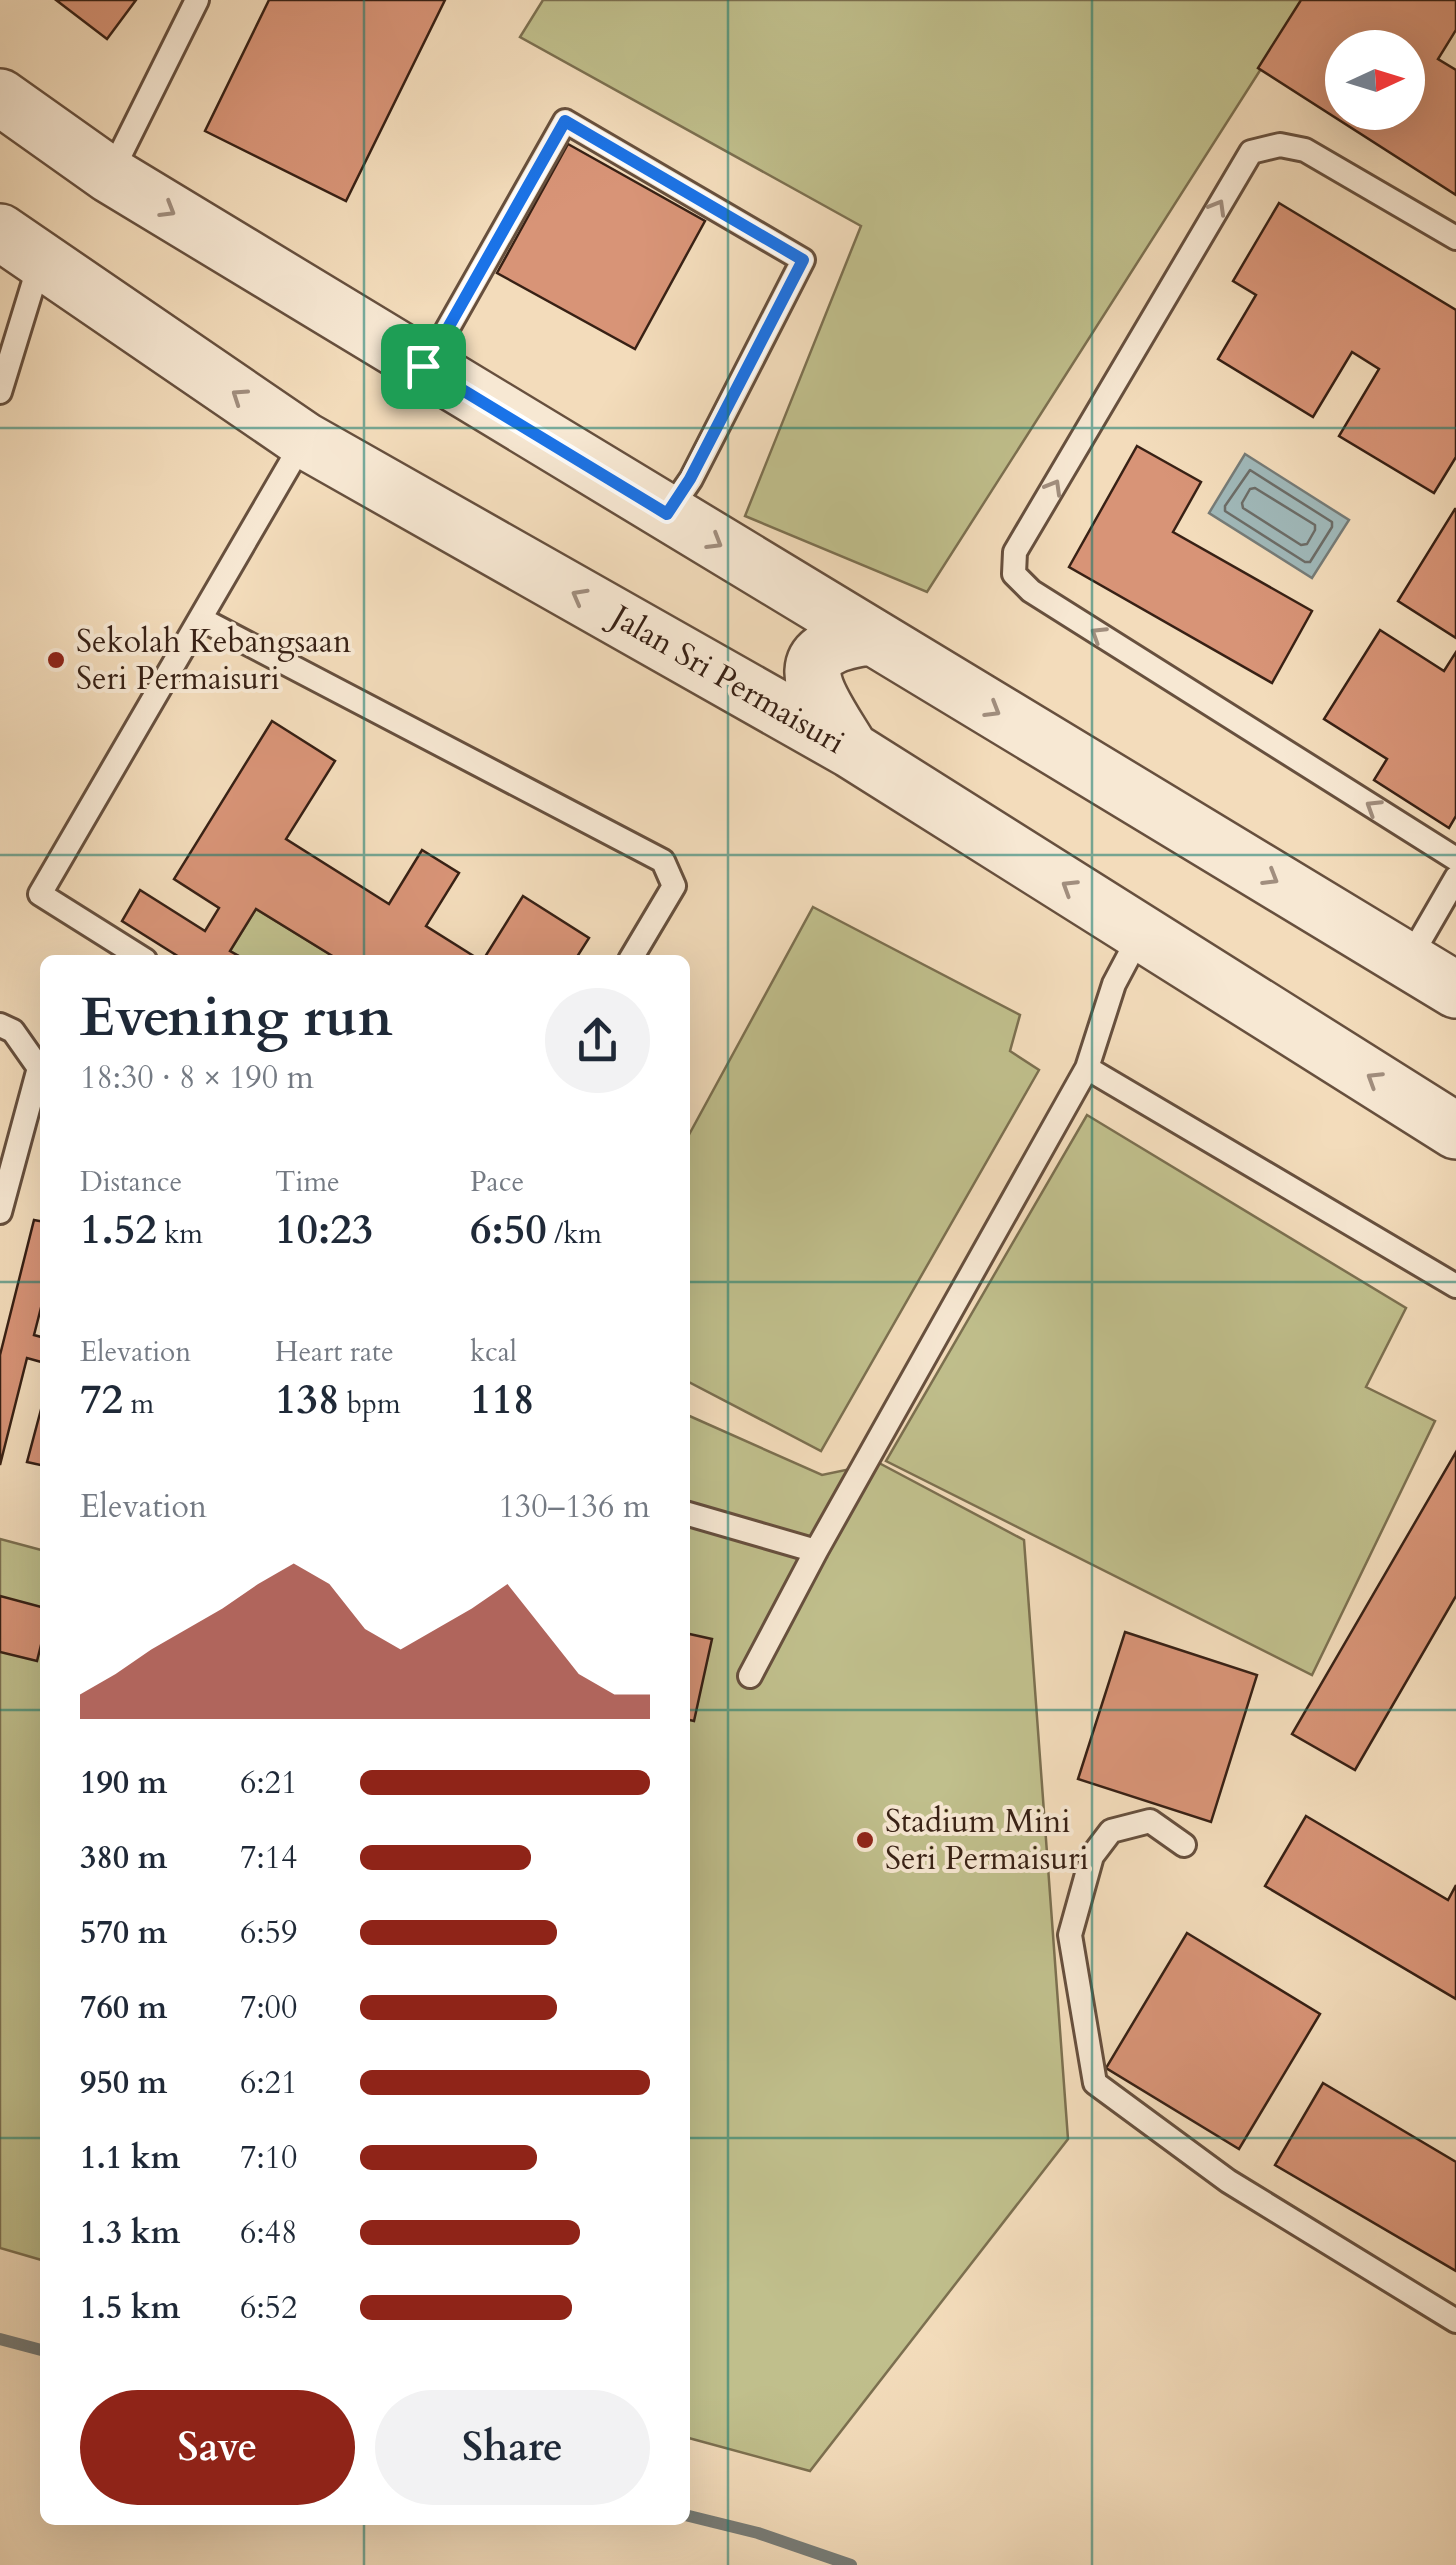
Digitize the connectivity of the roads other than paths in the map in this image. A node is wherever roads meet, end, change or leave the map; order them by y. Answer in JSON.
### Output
{"nodes":[{"id":1,"x":197,"y":0,"type":"edge"},
{"id":2,"x":0,"y":97,"type":"edge"},
{"id":3,"x":110,"y":175,"type":"junction"},
{"id":4,"x":1456,"y":238,"type":"edge"},
{"id":5,"x":20,"y":247,"type":"edge"},
{"id":6,"x":423,"y":366,"type":"junction"},
{"id":7,"x":0,"y":392,"type":"edge"},
{"id":8,"x":304,"y":440,"type":"junction"},
{"id":9,"x":667,"y":514,"type":"junction"},
{"id":10,"x":201,"y":619,"type":"junction"},
{"id":11,"x":871,"y":637,"type":"junction"},
{"id":12,"x":851,"y":750,"type":"junction"},
{"id":13,"x":1456,"y":858,"type":"edge"},
{"id":14,"x":1456,"y":878,"type":"edge"},
{"id":15,"x":1141,"y":932,"type":"junction"},
{"id":16,"x":136,"y":955,"type":"edge"},
{"id":17,"x":633,"y":955,"type":"edge"},
{"id":18,"x":1408,"y":962,"type":"junction"},
{"id":19,"x":1456,"y":990,"type":"edge"},
{"id":20,"x":0,"y":1025,"type":"edge"},
{"id":21,"x":1087,"y":1068,"type":"junction"},
{"id":22,"x":1456,"y":1131,"type":"edge"},
{"id":23,"x":0,"y":1212,"type":"edge"},
{"id":24,"x":1456,"y":1286,"type":"edge"},
{"id":25,"x":690,"y":1514,"type":"edge"},
{"id":26,"x":816,"y":1551,"type":"junction"},
{"id":27,"x":750,"y":1676,"type":"dead end"},
{"id":28,"x":1184,"y":1845,"type":"dead end"},
{"id":29,"x":1456,"y":2321,"type":"edge"}],
"edges":[{"from":1,"to":3,"type":"lane"},
{"from":2,"to":3,"type":"street"},
{"from":3,"to":6,"type":"street","one_way":true},
{"from":13,"to":4,"type":"lane","one_way":true},
{"from":5,"to":7,"type":"lane"},
{"from":8,"to":5,"type":"street","name":"Jalan Sri Permaisuri","one_way":true},
{"from":6,"to":9,"type":"street"},
{"from":6,"to":9,"type":"lane"},
{"from":8,"to":10,"type":"lane"},
{"from":12,"to":8,"type":"street","name":"Jalan Sri Permaisuri","one_way":true},
{"from":9,"to":11,"type":"street","one_way":true},
{"from":10,"to":16,"type":"lane"},
{"from":10,"to":17,"type":"lane"},
{"from":11,"to":12,"type":"street"},
{"from":11,"to":18,"type":"street","one_way":true},
{"from":15,"to":12,"type":"street","name":"Jalan Sri Permaisuri","one_way":true},
{"from":14,"to":18,"type":"lane"},
{"from":15,"to":21,"type":"lane"},
{"from":22,"to":15,"type":"street","name":"Jalan Sri Permaisuri","one_way":true},
{"from":18,"to":19,"type":"street"},
{"from":20,"to":23,"type":"lane"},
{"from":21,"to":24,"type":"lane"},
{"from":21,"to":26,"type":"lane"},
{"from":25,"to":26,"type":"lane"},
{"from":26,"to":27,"type":"lane"},
{"from":28,"to":29,"type":"lane"}]}
